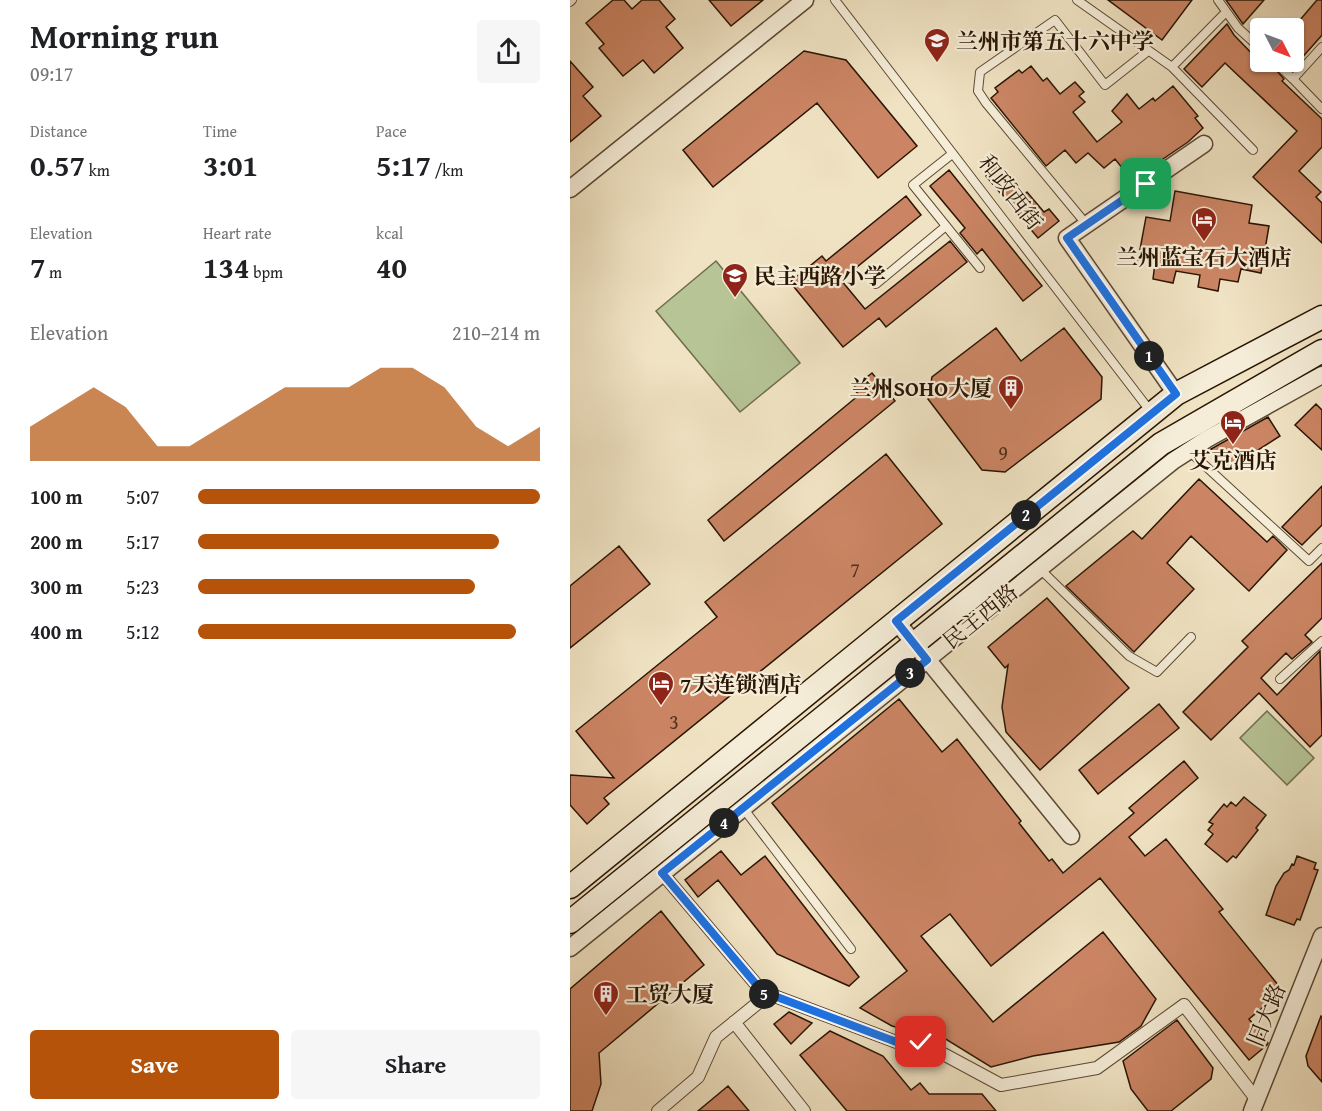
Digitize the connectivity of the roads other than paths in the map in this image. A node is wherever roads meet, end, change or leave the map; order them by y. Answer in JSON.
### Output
{"nodes":[{"id":1,"x":805,"y":0,"type":"edge"},
{"id":2,"x":835,"y":0,"type":"edge"},
{"id":3,"x":1077,"y":0,"type":"edge"},
{"id":4,"x":1218,"y":0,"type":"edge"},
{"id":5,"x":1226,"y":12,"type":"junction"},
{"id":6,"x":1250,"y":37,"type":"edge"},
{"id":7,"x":1322,"y":47,"type":"edge"},
{"id":8,"x":1148,"y":51,"type":"junction"},
{"id":9,"x":1172,"y":67,"type":"junction"},
{"id":10,"x":1286,"y":72,"type":"edge"},
{"id":11,"x":1293,"y":79,"type":"junction"},
{"id":12,"x":1322,"y":109,"type":"edge"},
{"id":13,"x":1204,"y":144,"type":"dead end"},
{"id":14,"x":1253,"y":150,"type":"dead end"},
{"id":15,"x":952,"y":154,"type":"junction"},
{"id":16,"x":570,"y":189,"type":"edge"},
{"id":17,"x":1087,"y":225,"type":"junction"},
{"id":18,"x":946,"y":226,"type":"junction"},
{"id":19,"x":980,"y":268,"type":"dead end"},
{"id":20,"x":876,"y":284,"type":"dead end"},
{"id":21,"x":1322,"y":317,"type":"edge"},
{"id":22,"x":1322,"y":351,"type":"edge"},
{"id":23,"x":1322,"y":375,"type":"edge"},
{"id":24,"x":1176,"y":394,"type":"junction"},
{"id":25,"x":1151,"y":413,"type":"junction"},
{"id":26,"x":1180,"y":444,"type":"junction"},
{"id":27,"x":1322,"y":548,"type":"edge"},
{"id":28,"x":1039,"y":568,"type":"junction"},
{"id":29,"x":896,"y":621,"type":"junction"},
{"id":30,"x":1191,"y":637,"type":"dead end"},
{"id":31,"x":1322,"y":641,"type":"edge"},
{"id":32,"x":920,"y":652,"type":"junction"},
{"id":33,"x":1280,"y":679,"type":"dead end"},
{"id":34,"x":743,"y":808,"type":"junction"},
{"id":35,"x":1071,"y":836,"type":"dead end"},
{"id":36,"x":662,"y":873,"type":"junction"},
{"id":37,"x":570,"y":887,"type":"edge"},
{"id":38,"x":570,"y":922,"type":"edge"},
{"id":39,"x":1322,"y":936,"type":"edge"},
{"id":40,"x":570,"y":948,"type":"edge"},
{"id":41,"x":850,"y":949,"type":"dead end"},
{"id":42,"x":766,"y":996,"type":"junction"},
{"id":43,"x":734,"y":1022,"type":"junction"},
{"id":44,"x":1255,"y":1105,"type":"edge"},
{"id":45,"x":658,"y":1111,"type":"edge"},
{"id":46,"x":804,"y":1111,"type":"edge"}],
"edges":[{"from":1,"to":16,"type":"street"},
{"from":2,"to":15,"type":"lane","name":"和政西街"},
{"from":3,"to":8,"type":"lane"},
{"from":4,"to":5,"type":"lane"},
{"from":5,"to":6,"type":"lane"},
{"from":5,"to":9,"type":"lane"},
{"from":7,"to":11,"type":"lane"},
{"from":8,"to":9,"type":"lane"},
{"from":8,"to":17,"type":"lane"},
{"from":9,"to":14,"type":"lane"},
{"from":10,"to":11,"type":"lane"},
{"from":11,"to":12,"type":"lane"},
{"from":13,"to":17,"type":"street"},
{"from":15,"to":18,"type":"lane"},
{"from":15,"to":25,"type":"lane","name":"和政西街"},
{"from":17,"to":24,"type":"street"},
{"from":18,"to":19,"type":"lane"},
{"from":18,"to":20,"type":"lane"},
{"from":21,"to":24,"type":"main road"},
{"from":22,"to":26,"type":"main road","name":"民主西路"},
{"from":23,"to":26,"type":"street","name":"民主西路"},
{"from":24,"to":25,"type":"main road"},
{"from":25,"to":29,"type":"main road"},
{"from":26,"to":27,"type":"lane"},
{"from":26,"to":28,"type":"street","name":"民主西路"},
{"from":26,"to":32,"type":"main road","name":"民主西路"},
{"from":28,"to":30,"type":"lane"},
{"from":28,"to":32,"type":"street","name":"民主西路"},
{"from":29,"to":32,"type":"street"},
{"from":29,"to":37,"type":"main road"},
{"from":31,"to":33,"type":"lane"},
{"from":32,"to":34,"type":"street","name":"民主西路"},
{"from":32,"to":35,"type":"street"},
{"from":32,"to":38,"type":"main road","name":"民主西路"},
{"from":34,"to":36,"type":"street","name":"民主西路"},
{"from":34,"to":41,"type":"lane"},
{"from":36,"to":40,"type":"street","name":"民主西路"},
{"from":36,"to":42,"type":"street"},
{"from":39,"to":44,"type":"street","name":"旧大路"},
{"from":42,"to":43,"type":"street"},
{"from":42,"to":44,"type":"street"},
{"from":43,"to":45,"type":"street"},
{"from":43,"to":46,"type":"street"}]}
